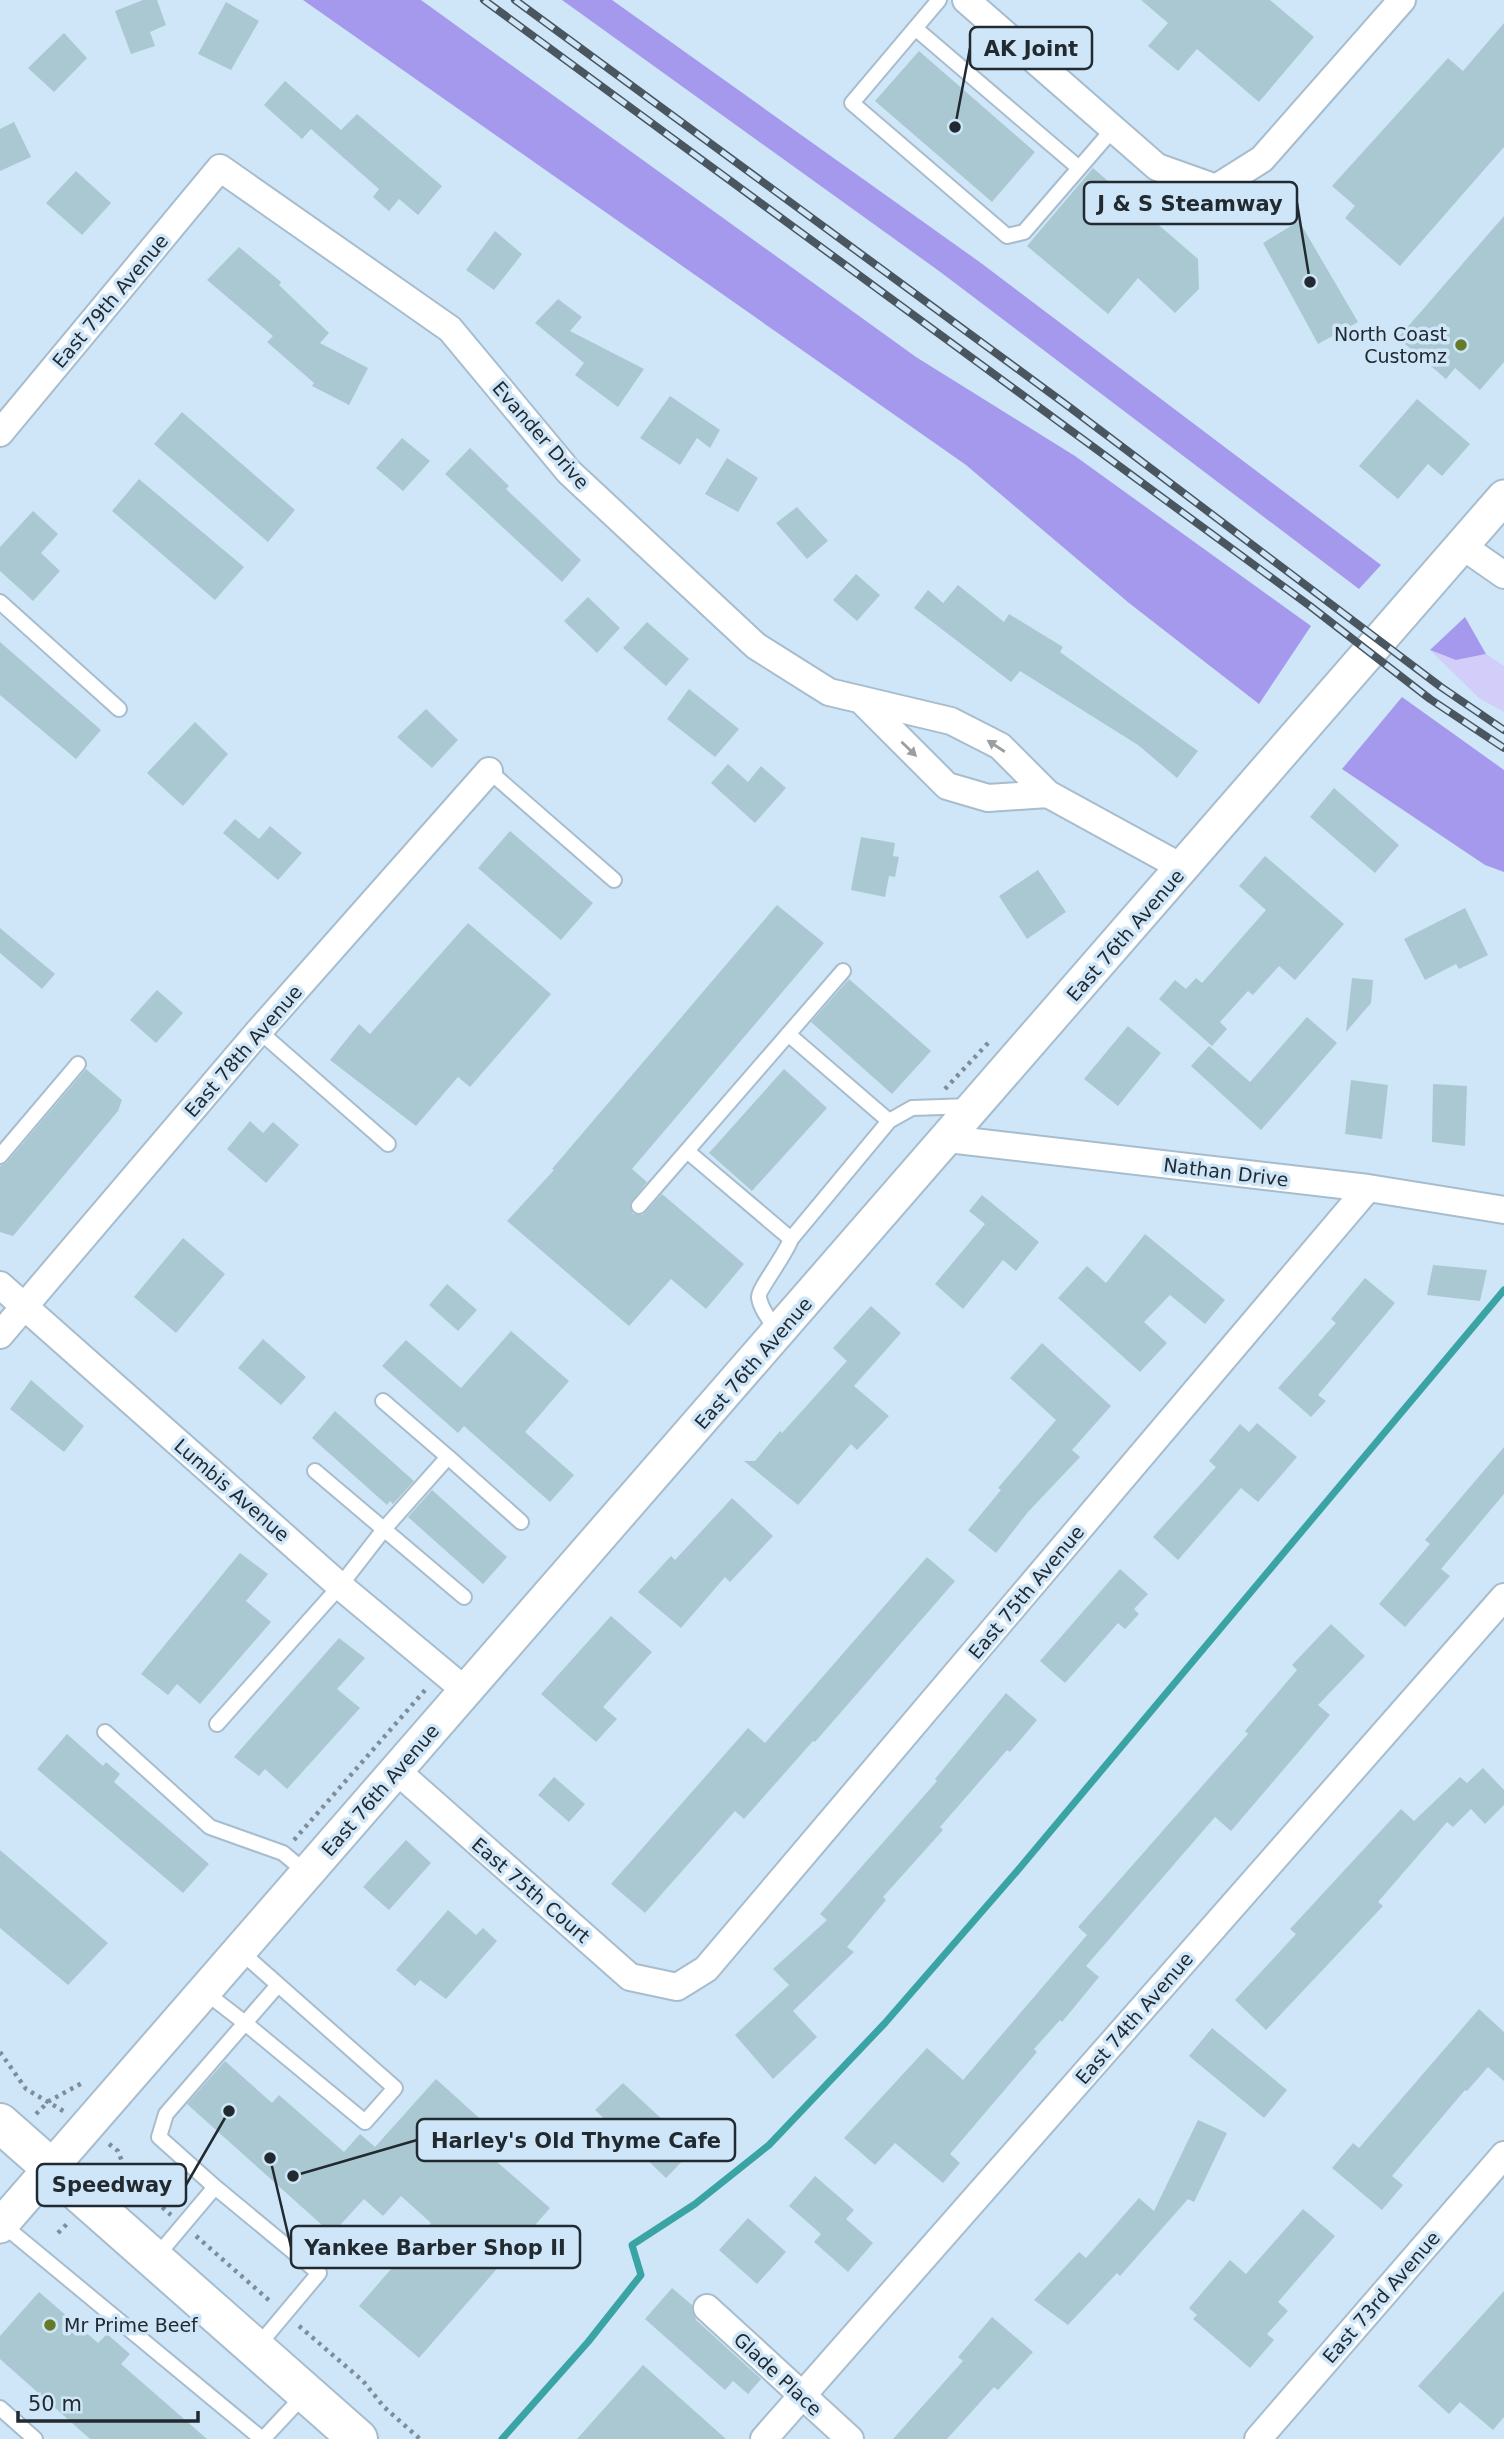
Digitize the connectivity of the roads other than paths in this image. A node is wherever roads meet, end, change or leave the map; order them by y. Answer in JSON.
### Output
{"nodes":[{"id":1,"x":939,"y":0,"type":"edge"},
{"id":2,"x":966,"y":0,"type":"edge"},
{"id":3,"x":1402,"y":0,"type":"edge"},
{"id":4,"x":915,"y":29,"type":"junction"},
{"id":5,"x":1113,"y":129,"type":"junction"},
{"id":6,"x":220,"y":168,"type":"joint"},
{"id":7,"x":1079,"y":169,"type":"junction"},
{"id":8,"x":0,"y":433,"type":"edge"},
{"id":9,"x":1504,"y":497,"type":"edge"},
{"id":10,"x":1461,"y":545,"type":"junction"},
{"id":11,"x":1504,"y":575,"type":"edge"},
{"id":12,"x":0,"y":603,"type":"edge"},
{"id":13,"x":861,"y":700,"type":"junction"},
{"id":14,"x":119,"y":709,"type":"dead end"},
{"id":15,"x":489,"y":771,"type":"joint"},
{"id":16,"x":1048,"y":794,"type":"junction"},
{"id":17,"x":1183,"y":868,"type":"junction"},
{"id":18,"x":614,"y":880,"type":"dead end"},
{"id":19,"x":843,"y":971,"type":"dead end"},
{"id":20,"x":259,"y":1031,"type":"junction"},
{"id":21,"x":788,"y":1034,"type":"junction"},
{"id":22,"x":78,"y":1064,"type":"dead end"},
{"id":23,"x":977,"y":1106,"type":"junction"},
{"id":24,"x":889,"y":1121,"type":"junction"},
{"id":25,"x":948,"y":1139,"type":"junction"},
{"id":26,"x":388,"y":1144,"type":"dead end"},
{"id":27,"x":687,"y":1151,"type":"junction"},
{"id":28,"x":0,"y":1156,"type":"edge"},
{"id":29,"x":1368,"y":1188,"type":"junction"},
{"id":30,"x":639,"y":1206,"type":"dead end"},
{"id":31,"x":1504,"y":1210,"type":"edge"},
{"id":32,"x":791,"y":1239,"type":"junction"},
{"id":33,"x":0,"y":1285,"type":"edge"},
{"id":34,"x":24,"y":1307,"type":"junction"},
{"id":35,"x":778,"y":1334,"type":"junction"},
{"id":36,"x":0,"y":1335,"type":"edge"},
{"id":37,"x":383,"y":1401,"type":"dead end"},
{"id":38,"x":448,"y":1457,"type":"junction"},
{"id":39,"x":315,"y":1471,"type":"dead end"},
{"id":40,"x":522,"y":1521,"type":"dead end"},
{"id":41,"x":385,"y":1528,"type":"junction"},
{"id":42,"x":340,"y":1586,"type":"junction"},
{"id":43,"x":464,"y":1597,"type":"dead end"},
{"id":44,"x":1504,"y":1597,"type":"edge"},
{"id":45,"x":466,"y":1691,"type":"junction"},
{"id":46,"x":217,"y":1724,"type":"dead end"},
{"id":47,"x":106,"y":1732,"type":"dead end"},
{"id":48,"x":397,"y":1771,"type":"junction"},
{"id":49,"x":308,"y":1874,"type":"junction"},
{"id":50,"x":240,"y":1951,"type":"junction"},
{"id":51,"x":278,"y":1985,"type":"junction"},
{"id":52,"x":677,"y":1987,"type":"joint"},
{"id":53,"x":205,"y":1992,"type":"junction"},
{"id":54,"x":245,"y":2023,"type":"junction"},
{"id":55,"x":0,"y":2123,"type":"edge"},
{"id":56,"x":1504,"y":2155,"type":"edge"},
{"id":57,"x":52,"y":2166,"type":"junction"},
{"id":58,"x":215,"y":2187,"type":"junction"},
{"id":59,"x":1,"y":2225,"type":"edge"},
{"id":60,"x":155,"y":2258,"type":"junction"},
{"id":61,"x":707,"y":2308,"type":"dead end"},
{"id":62,"x":256,"y":2348,"type":"junction"},
{"id":63,"x":306,"y":2393,"type":"junction"},
{"id":64,"x":802,"y":2397,"type":"junction"},
{"id":65,"x":0,"y":2408,"type":"edge"},
{"id":66,"x":35,"y":2439,"type":"edge"},
{"id":67,"x":262,"y":2439,"type":"edge"},
{"id":68,"x":358,"y":2439,"type":"edge"},
{"id":69,"x":764,"y":2439,"type":"edge"},
{"id":70,"x":850,"y":2439,"type":"edge"},
{"id":71,"x":1258,"y":2439,"type":"edge"}],
"edges":[{"from":1,"to":4,"type":"lane"},
{"from":2,"to":5,"type":"street"},
{"from":3,"to":5,"type":"street"},
{"from":4,"to":7,"type":"lane"},
{"from":4,"to":7,"type":"lane"},
{"from":5,"to":7,"type":"lane"},
{"from":6,"to":8,"type":"street","name":"East 79th Avenue"},
{"from":6,"to":13,"type":"street","name":"Evander Drive"},
{"from":9,"to":10,"type":"street","name":"East 76th Avenue"},
{"from":10,"to":11,"type":"street"},
{"from":10,"to":17,"type":"street","name":"East 76th Avenue"},
{"from":12,"to":14,"type":"lane"},
{"from":16,"to":13,"type":"street","name":"Evander Drive","one_way":true},
{"from":13,"to":16,"type":"street","name":"Evander Drive","one_way":true},
{"from":15,"to":18,"type":"lane"},
{"from":15,"to":20,"type":"street","name":"East 78th Avenue"},
{"from":16,"to":17,"type":"street","name":"Evander Drive"},
{"from":17,"to":23,"type":"street","name":"East 76th Avenue"},
{"from":19,"to":21,"type":"lane"},
{"from":20,"to":26,"type":"lane"},
{"from":20,"to":34,"type":"street","name":"East 78th Avenue"},
{"from":21,"to":24,"type":"lane"},
{"from":21,"to":27,"type":"lane"},
{"from":22,"to":28,"type":"lane"},
{"from":23,"to":24,"type":"lane"},
{"from":23,"to":25,"type":"street","name":"East 76th Avenue"},
{"from":24,"to":32,"type":"lane"},
{"from":25,"to":29,"type":"street","name":"Nathan Drive"},
{"from":25,"to":35,"type":"street","name":"East 76th Avenue"},
{"from":27,"to":30,"type":"lane"},
{"from":27,"to":32,"type":"lane"},
{"from":29,"to":31,"type":"street","name":"Nathan Drive"},
{"from":29,"to":52,"type":"street","name":"East 75th Avenue"},
{"from":32,"to":35,"type":"lane"},
{"from":33,"to":34,"type":"street","name":"Lumbis Avenue"},
{"from":34,"to":36,"type":"street","name":"East 78th Avenue"},
{"from":34,"to":42,"type":"street","name":"Lumbis Avenue"},
{"from":35,"to":45,"type":"street","name":"East 76th Avenue"},
{"from":37,"to":38,"type":"lane"},
{"from":38,"to":40,"type":"lane"},
{"from":38,"to":41,"type":"lane"},
{"from":39,"to":41,"type":"lane"},
{"from":41,"to":42,"type":"lane"},
{"from":41,"to":43,"type":"lane"},
{"from":42,"to":45,"type":"street","name":"Lumbis Avenue"},
{"from":42,"to":46,"type":"lane"},
{"from":44,"to":64,"type":"street","name":"East 74th Avenue"},
{"from":45,"to":48,"type":"street","name":"East 76th Avenue"},
{"from":47,"to":49,"type":"lane"},
{"from":48,"to":49,"type":"street","name":"East 76th Avenue"},
{"from":48,"to":52,"type":"street","name":"East 75th Court"},
{"from":49,"to":50,"type":"street","name":"East 76th Avenue"},
{"from":50,"to":51,"type":"lane"},
{"from":50,"to":53,"type":"street","name":"East 76th Avenue"},
{"from":51,"to":54,"type":"lane"},
{"from":51,"to":54,"type":"lane"},
{"from":53,"to":54,"type":"lane"},
{"from":53,"to":57,"type":"street","name":"East 76th Avenue"},
{"from":54,"to":58,"type":"lane"},
{"from":55,"to":57,"type":"main road"},
{"from":56,"to":71,"type":"street","name":"East 73rd Avenue"},
{"from":57,"to":59,"type":"street","name":"East 76th Avenue"},
{"from":57,"to":60,"type":"main road"},
{"from":58,"to":60,"type":"lane"},
{"from":58,"to":62,"type":"lane"},
{"from":59,"to":67,"type":"lane"},
{"from":60,"to":62,"type":"main road"},
{"from":61,"to":64,"type":"street","name":"Glade Place"},
{"from":62,"to":63,"type":"main road"},
{"from":63,"to":67,"type":"lane"},
{"from":63,"to":68,"type":"main road"},
{"from":64,"to":69,"type":"street","name":"East 74th Avenue"},
{"from":64,"to":70,"type":"street","name":"Glade Place"},
{"from":65,"to":66,"type":"lane"}]}
